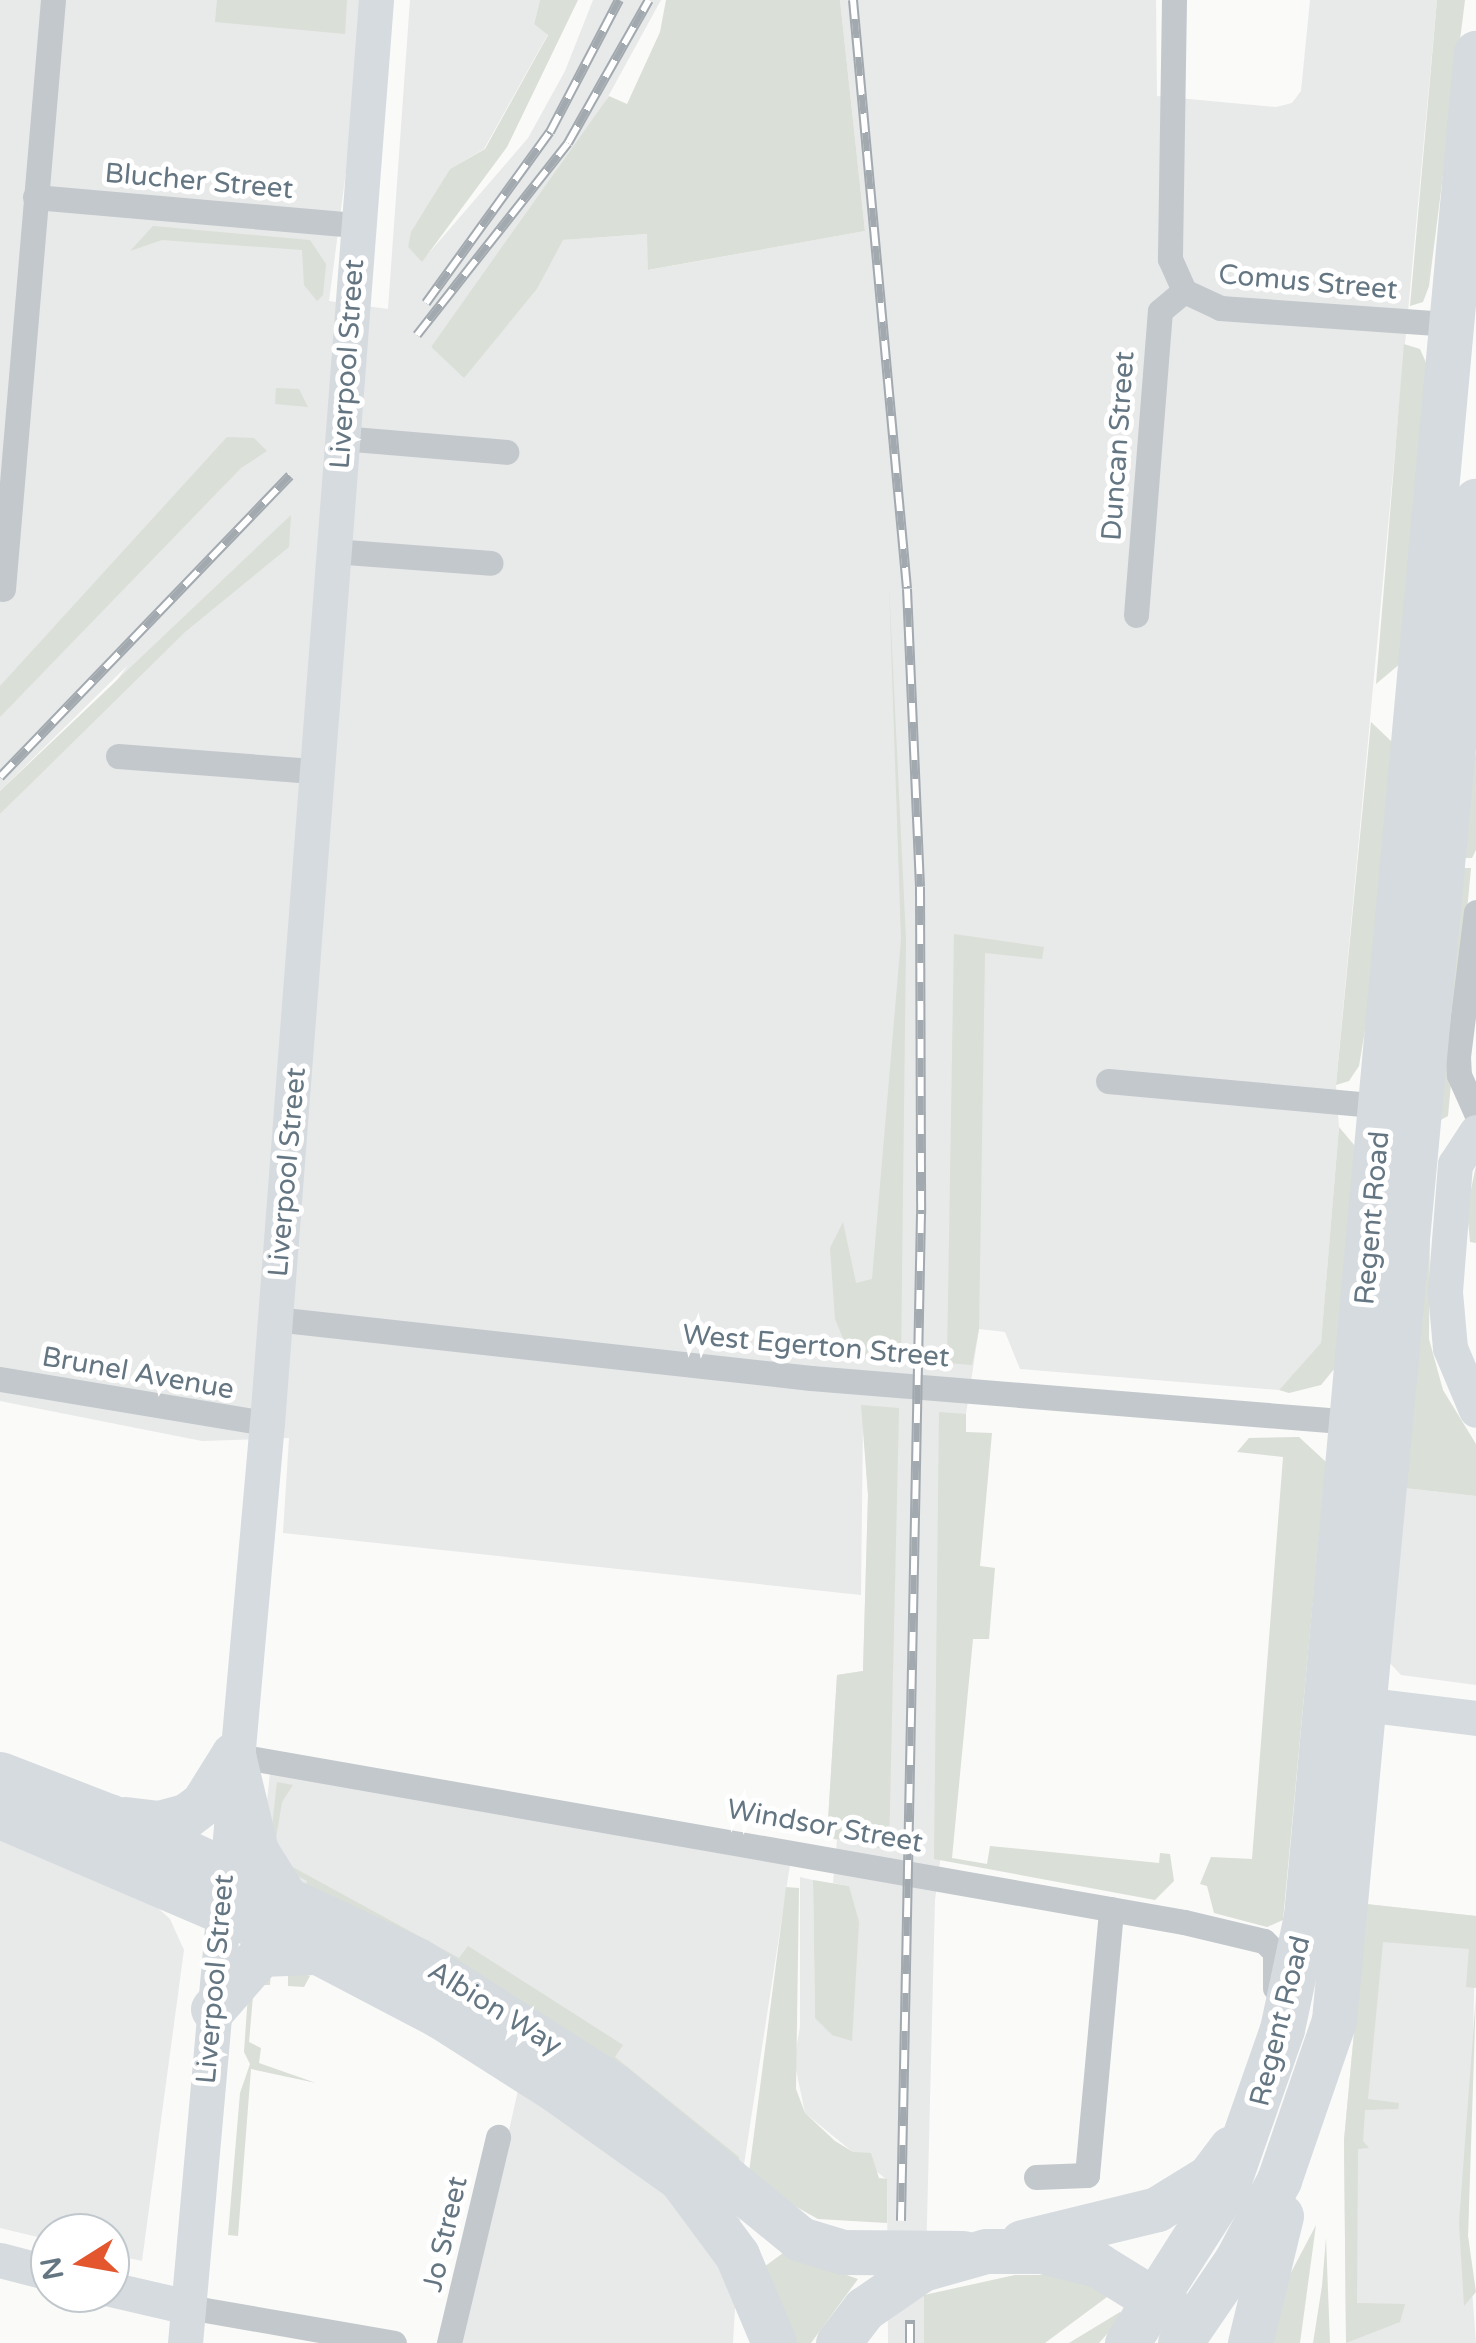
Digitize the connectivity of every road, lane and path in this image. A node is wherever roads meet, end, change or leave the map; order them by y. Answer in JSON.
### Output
{"nodes":[{"id":1,"x":54,"y":0,"type":"edge"},
{"id":2,"x":376,"y":0,"type":"edge"},
{"id":3,"x":1174,"y":0,"type":"edge"},
{"id":4,"x":1475,"y":80,"type":"edge"},
{"id":5,"x":36,"y":196,"type":"junction"},
{"id":6,"x":358,"y":225,"type":"junction"},
{"id":7,"x":1178,"y":283,"type":"junction"},
{"id":8,"x":1450,"y":324,"type":"junction"},
{"id":9,"x":340,"y":438,"type":"junction"},
{"id":10,"x":506,"y":452,"type":"dead end"},
{"id":11,"x":1476,"y":501,"type":"edge"},
{"id":12,"x":333,"y":551,"type":"junction"},
{"id":13,"x":490,"y":563,"type":"dead end"},
{"id":14,"x":3,"y":589,"type":"dead end"},
{"id":15,"x":1136,"y":615,"type":"dead end"},
{"id":16,"x":1463,"y":754,"type":"edge"},
{"id":17,"x":118,"y":756,"type":"dead end"},
{"id":18,"x":315,"y":771,"type":"junction"},
{"id":19,"x":1476,"y":912,"type":"edge"},
{"id":20,"x":1108,"y":1081,"type":"dead end"},
{"id":21,"x":1382,"y":1106,"type":"junction"},
{"id":22,"x":1476,"y":1113,"type":"edge"},
{"id":23,"x":1476,"y":1132,"type":"edge"},
{"id":24,"x":275,"y":1319,"type":"junction"},
{"id":25,"x":0,"y":1379,"type":"edge"},
{"id":26,"x":1471,"y":1391,"type":"edge"},
{"id":27,"x":1354,"y":1422,"type":"junction"},
{"id":28,"x":267,"y":1423,"type":"junction"},
{"id":29,"x":1345,"y":1702,"type":"junction"},
{"id":30,"x":1476,"y":1718,"type":"edge"},
{"id":31,"x":234,"y":1755,"type":"junction"},
{"id":32,"x":0,"y":1774,"type":"edge"},
{"id":33,"x":0,"y":1816,"type":"edge"},
{"id":34,"x":108,"y":1816,"type":"junction"},
{"id":35,"x":222,"y":1888,"type":"junction"},
{"id":36,"x":284,"y":1894,"type":"junction"},
{"id":37,"x":1112,"y":1909,"type":"junction"},
{"id":38,"x":320,"y":1953,"type":"junction"},
{"id":39,"x":212,"y":2009,"type":"junction"},
{"id":40,"x":1316,"y":2084,"type":"junction"},
{"id":41,"x":1262,"y":2095,"type":"junction"},
{"id":42,"x":498,"y":2137,"type":"dead end"},
{"id":43,"x":1036,"y":2177,"type":"dead end"},
{"id":44,"x":975,"y":2252,"type":"junction"},
{"id":45,"x":0,"y":2260,"type":"edge"},
{"id":46,"x":30,"y":2268,"type":"edge"},
{"id":47,"x":130,"y":2294,"type":"edge"},
{"id":48,"x":188,"y":2307,"type":"junction"},
{"id":49,"x":1187,"y":2327,"type":"edge"},
{"id":50,"x":185,"y":2343,"type":"edge"},
{"id":51,"x":394,"y":2343,"type":"edge"},
{"id":52,"x":449,"y":2343,"type":"edge"},
{"id":53,"x":774,"y":2343,"type":"edge"},
{"id":54,"x":838,"y":2343,"type":"edge"},
{"id":55,"x":1128,"y":2343,"type":"edge"},
{"id":56,"x":1250,"y":2343,"type":"edge"}],
"edges":[{"from":1,"to":5,"type":"street"},
{"from":2,"to":6,"type":"street","name":"Liverpool Street"},
{"from":3,"to":7,"type":"street"},
{"from":4,"to":8,"type":"highway","name":"Regent Road"},
{"from":5,"to":6,"type":"street","name":"Blucher Street"},
{"from":5,"to":14,"type":"street"},
{"from":6,"to":9,"type":"street","name":"Liverpool Street"},
{"from":7,"to":8,"type":"street","name":"Comus Street"},
{"from":7,"to":15,"type":"street","name":"Duncan Street"},
{"from":8,"to":21,"type":"highway","name":"Regent Road"},
{"from":9,"to":10,"type":"street"},
{"from":9,"to":12,"type":"street","name":"Liverpool Street"},
{"from":11,"to":16,"type":"highway","name":"Regent Road"},
{"from":12,"to":13,"type":"street"},
{"from":12,"to":18,"type":"street","name":"Liverpool Street"},
{"from":16,"to":29,"type":"highway","name":"Regent Road"},
{"from":17,"to":18,"type":"street"},
{"from":18,"to":24,"type":"street","name":"Liverpool Street"},
{"from":19,"to":22,"type":"street"},
{"from":20,"to":21,"type":"street"},
{"from":21,"to":27,"type":"highway","name":"Regent Road"},
{"from":23,"to":26,"type":"street"},
{"from":24,"to":27,"type":"street","name":"West Egerton Street"},
{"from":24,"to":28,"type":"street","name":"Liverpool Street"},
{"from":25,"to":28,"type":"street","name":"Brunel Avenue"},
{"from":27,"to":29,"type":"highway","name":"Regent Road"},
{"from":28,"to":31,"type":"street","name":"Liverpool Street"},
{"from":29,"to":30,"type":"street"},
{"from":29,"to":40,"type":"highway","name":"Regent Road"},
{"from":29,"to":41,"type":"highway","name":"Regent Road"},
{"from":31,"to":34,"type":"highway"},
{"from":31,"to":35,"type":"street","name":"Liverpool Street"},
{"from":31,"to":36,"type":"highway"},
{"from":31,"to":37,"type":"street","name":"Windsor Street"},
{"from":32,"to":34,"type":"highway","name":"Albion Way"},
{"from":33,"to":35,"type":"highway","name":"Albion Way"},
{"from":34,"to":35,"type":"highway","name":"Albion Way"},
{"from":35,"to":36,"type":"highway","name":"Albion Way"},
{"from":35,"to":38,"type":"highway","name":"Albion Way"},
{"from":35,"to":39,"type":"street","name":"Liverpool Street"},
{"from":36,"to":44,"type":"highway","name":"Albion Way"},
{"from":37,"to":41,"type":"street","name":"Windsor Street"},
{"from":37,"to":43,"type":"street"},
{"from":38,"to":39,"type":"highway"},
{"from":38,"to":53,"type":"highway","name":"Albion Way"},
{"from":39,"to":48,"type":"street","name":"Liverpool Street"},
{"from":40,"to":49,"type":"highway","name":"Regent Road"},
{"from":40,"to":56,"type":"highway"},
{"from":41,"to":44,"type":"highway"},
{"from":41,"to":49,"type":"highway","name":"Regent Road"},
{"from":42,"to":52,"type":"street","name":"Jo Street"},
{"from":44,"to":49,"type":"highway"},
{"from":44,"to":54,"type":"highway"},
{"from":45,"to":46,"type":"street"},
{"from":47,"to":48,"type":"street"},
{"from":48,"to":50,"type":"street","name":"Liverpool Street"},
{"from":48,"to":51,"type":"street"},
{"from":49,"to":55,"type":"highway","name":"Regent Road"}]}
